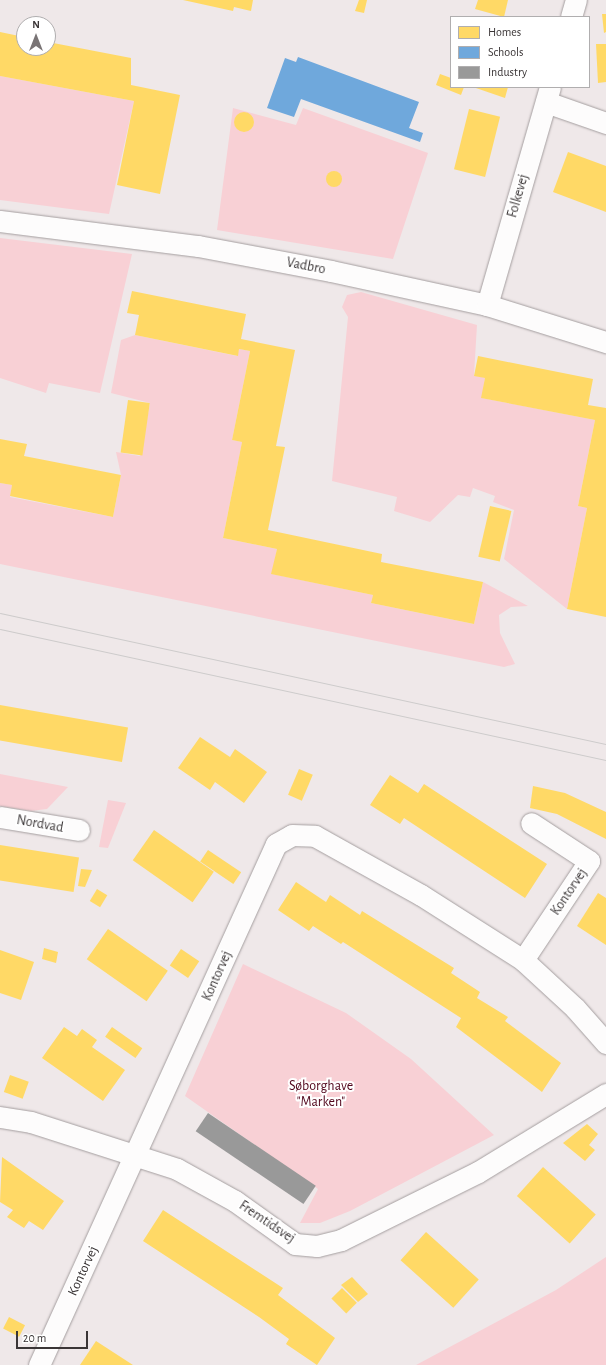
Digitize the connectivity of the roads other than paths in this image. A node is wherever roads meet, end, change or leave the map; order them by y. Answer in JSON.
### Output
{"nodes":[{"id":1,"x":576,"y":0,"type":"edge"},
{"id":2,"x":571,"y":16,"type":"edge"},
{"id":3,"x":548,"y":94,"type":"edge"},
{"id":4,"x":606,"y":123,"type":"edge"},
{"id":5,"x":0,"y":221,"type":"edge"},
{"id":6,"x":487,"y":305,"type":"junction"},
{"id":7,"x":606,"y":342,"type":"edge"},
{"id":8,"x":0,"y":817,"type":"edge"},
{"id":9,"x":531,"y":823,"type":"dead end"},
{"id":10,"x":79,"y":830,"type":"dead end"},
{"id":11,"x":524,"y":960,"type":"junction"},
{"id":12,"x":606,"y":1043,"type":"edge"},
{"id":13,"x":606,"y":1094,"type":"edge"},
{"id":14,"x":0,"y":1117,"type":"edge"},
{"id":15,"x":137,"y":1154,"type":"junction"},
{"id":16,"x":40,"y":1365,"type":"edge"}],
"edges":[{"from":1,"to":2,"type":"street"},
{"from":3,"to":4,"type":"street"},
{"from":3,"to":6,"type":"street","name":"Folkevej"},
{"from":5,"to":6,"type":"street","name":"Vadbro"},
{"from":6,"to":7,"type":"street","name":"Vadbro"},
{"from":8,"to":10,"type":"street","name":"Nordvad"},
{"from":9,"to":11,"type":"street","name":"Kontorvej"},
{"from":11,"to":12,"type":"street","name":"Kontorvej"},
{"from":11,"to":15,"type":"street","name":"Kontorvej"},
{"from":13,"to":15,"type":"street","name":"Fremtidsvej"},
{"from":14,"to":15,"type":"street","name":"Fremtidsvej"},
{"from":15,"to":16,"type":"street","name":"Kontorvej"}]}
